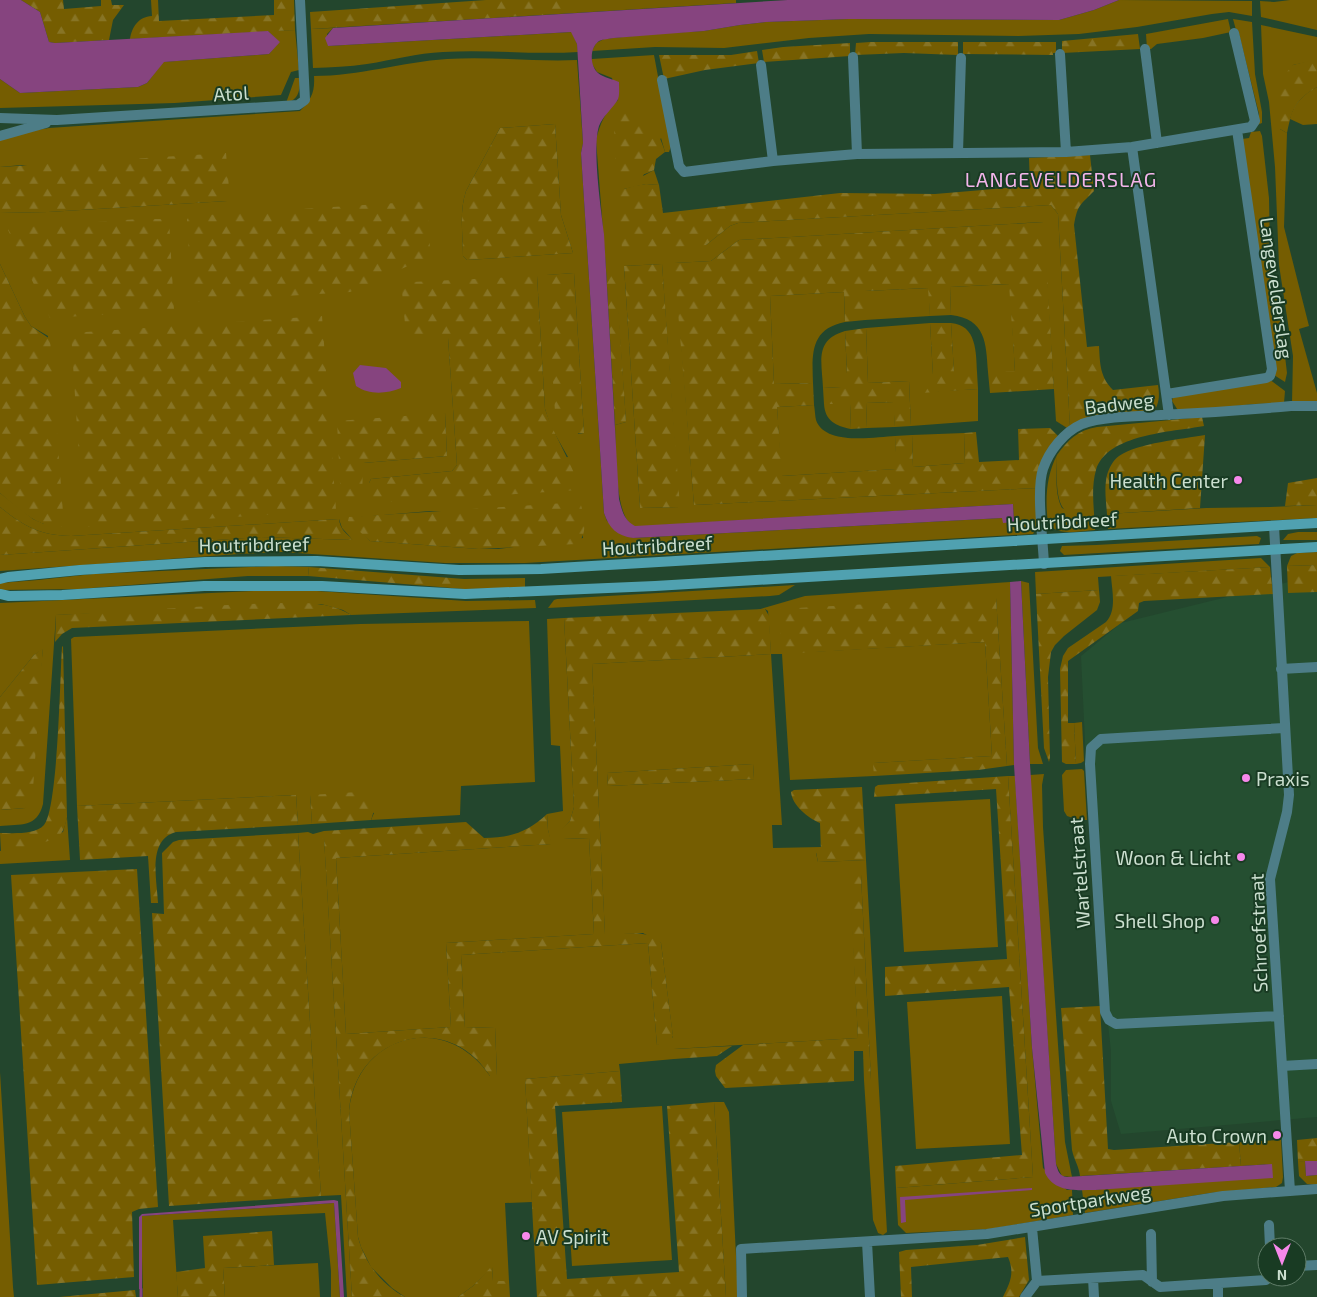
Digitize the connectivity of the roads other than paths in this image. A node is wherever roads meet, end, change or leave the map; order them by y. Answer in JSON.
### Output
{"nodes":[{"id":1,"x":300,"y":0,"type":"edge"},
{"id":2,"x":1234,"y":32,"type":"dead end"},
{"id":3,"x":1145,"y":49,"type":"dead end"},
{"id":4,"x":1060,"y":54,"type":"dead end"},
{"id":5,"x":853,"y":57,"type":"dead end"},
{"id":6,"x":961,"y":58,"type":"dead end"},
{"id":7,"x":761,"y":64,"type":"dead end"},
{"id":8,"x":662,"y":80,"type":"dead end"},
{"id":9,"x":0,"y":118,"type":"edge"},
{"id":10,"x":57,"y":120,"type":"junction"},
{"id":11,"x":1237,"y":130,"type":"junction"},
{"id":12,"x":0,"y":136,"type":"edge"},
{"id":13,"x":1157,"y":143,"type":"junction"},
{"id":14,"x":1132,"y":147,"type":"junction"},
{"id":15,"x":958,"y":152,"type":"junction"},
{"id":16,"x":1066,"y":152,"type":"junction"},
{"id":17,"x":857,"y":154,"type":"junction"},
{"id":18,"x":773,"y":161,"type":"junction"},
{"id":19,"x":1166,"y":394,"type":"junction"},
{"id":20,"x":1317,"y":406,"type":"edge"},
{"id":21,"x":1169,"y":415,"type":"junction"},
{"id":22,"x":1317,"y":523,"type":"edge"},
{"id":23,"x":1274,"y":526,"type":"junction"},
{"id":24,"x":1043,"y":539,"type":"junction"},
{"id":25,"x":1317,"y":547,"type":"edge"},
{"id":26,"x":1274,"y":549,"type":"junction"},
{"id":27,"x":1044,"y":564,"type":"junction"},
{"id":28,"x":3,"y":577,"type":"edge"},
{"id":29,"x":3,"y":596,"type":"edge"},
{"id":30,"x":1317,"y":667,"type":"edge"},
{"id":31,"x":1281,"y":669,"type":"junction"},
{"id":32,"x":1284,"y":728,"type":"junction"},
{"id":33,"x":1279,"y":1016,"type":"junction"},
{"id":34,"x":1317,"y":1064,"type":"edge"},
{"id":35,"x":1282,"y":1066,"type":"junction"},
{"id":36,"x":1317,"y":1189,"type":"edge"},
{"id":37,"x":1290,"y":1191,"type":"junction"},
{"id":38,"x":1269,"y":1225,"type":"dead end"},
{"id":39,"x":1032,"y":1228,"type":"junction"},
{"id":40,"x":1151,"y":1234,"type":"dead end"},
{"id":41,"x":1270,"y":1237,"type":"edge"},
{"id":42,"x":867,"y":1242,"type":"junction"},
{"id":43,"x":1093,"y":1278,"type":"junction"},
{"id":44,"x":1036,"y":1281,"type":"junction"},
{"id":45,"x":1257,"y":1281,"type":"edge"},
{"id":46,"x":1152,"y":1282,"type":"junction"},
{"id":47,"x":1218,"y":1284,"type":"junction"},
{"id":48,"x":742,"y":1297,"type":"edge"},
{"id":49,"x":870,"y":1297,"type":"edge"},
{"id":50,"x":1025,"y":1297,"type":"edge"},
{"id":51,"x":1094,"y":1297,"type":"edge"},
{"id":52,"x":1218,"y":1297,"type":"edge"}],
"edges":[{"from":1,"to":10,"type":"street","name":"Atol"},
{"from":2,"to":11,"type":"street"},
{"from":3,"to":13,"type":"street"},
{"from":4,"to":16,"type":"street"},
{"from":5,"to":17,"type":"street"},
{"from":6,"to":15,"type":"street"},
{"from":7,"to":18,"type":"street"},
{"from":8,"to":18,"type":"street"},
{"from":9,"to":10,"type":"street","name":"Atol"},
{"from":10,"to":12,"type":"street","name":"Atol"},
{"from":11,"to":13,"type":"street"},
{"from":11,"to":19,"type":"street","name":"Langevelderslag"},
{"from":13,"to":14,"type":"street"},
{"from":14,"to":16,"type":"street"},
{"from":14,"to":19,"type":"street"},
{"from":15,"to":16,"type":"street"},
{"from":15,"to":17,"type":"street"},
{"from":17,"to":18,"type":"street"},
{"from":19,"to":21,"type":"street"},
{"from":20,"to":21,"type":"street","name":"Badweg"},
{"from":21,"to":24,"type":"street","name":"Badweg"},
{"from":22,"to":23,"type":"main road","name":"Houtribdreef"},
{"from":23,"to":24,"type":"main road","name":"Houtribdreef"},
{"from":23,"to":26,"type":"street","name":"Schroefstraat"},
{"from":24,"to":27,"type":"street","name":"Badweg"},
{"from":24,"to":28,"type":"main road","name":"Houtribdreef"},
{"from":25,"to":26,"type":"main road"},
{"from":26,"to":27,"type":"main road"},
{"from":26,"to":31,"type":"street","name":"Schroefstraat"},
{"from":27,"to":29,"type":"main road"},
{"from":30,"to":31,"type":"street"},
{"from":31,"to":32,"type":"street","name":"Schroefstraat"},
{"from":32,"to":33,"type":"street","name":"Schroefstraat"},
{"from":32,"to":33,"type":"street","name":"Wartelstraat"},
{"from":33,"to":35,"type":"street","name":"Schroefstraat"},
{"from":34,"to":35,"type":"street"},
{"from":35,"to":37,"type":"street","name":"Schroefstraat"},
{"from":36,"to":37,"type":"street","name":"Sportparkweg"},
{"from":37,"to":39,"type":"street","name":"Sportparkweg"},
{"from":38,"to":41,"type":"street"},
{"from":39,"to":42,"type":"street","name":"Sportparkweg"},
{"from":39,"to":44,"type":"street"},
{"from":40,"to":46,"type":"street"},
{"from":42,"to":48,"type":"street","name":"Sportparkweg"},
{"from":42,"to":49,"type":"street"},
{"from":43,"to":44,"type":"street"},
{"from":43,"to":46,"type":"street"},
{"from":43,"to":51,"type":"street"},
{"from":44,"to":50,"type":"street"},
{"from":45,"to":47,"type":"street"},
{"from":46,"to":47,"type":"street"},
{"from":47,"to":52,"type":"street"}]}
